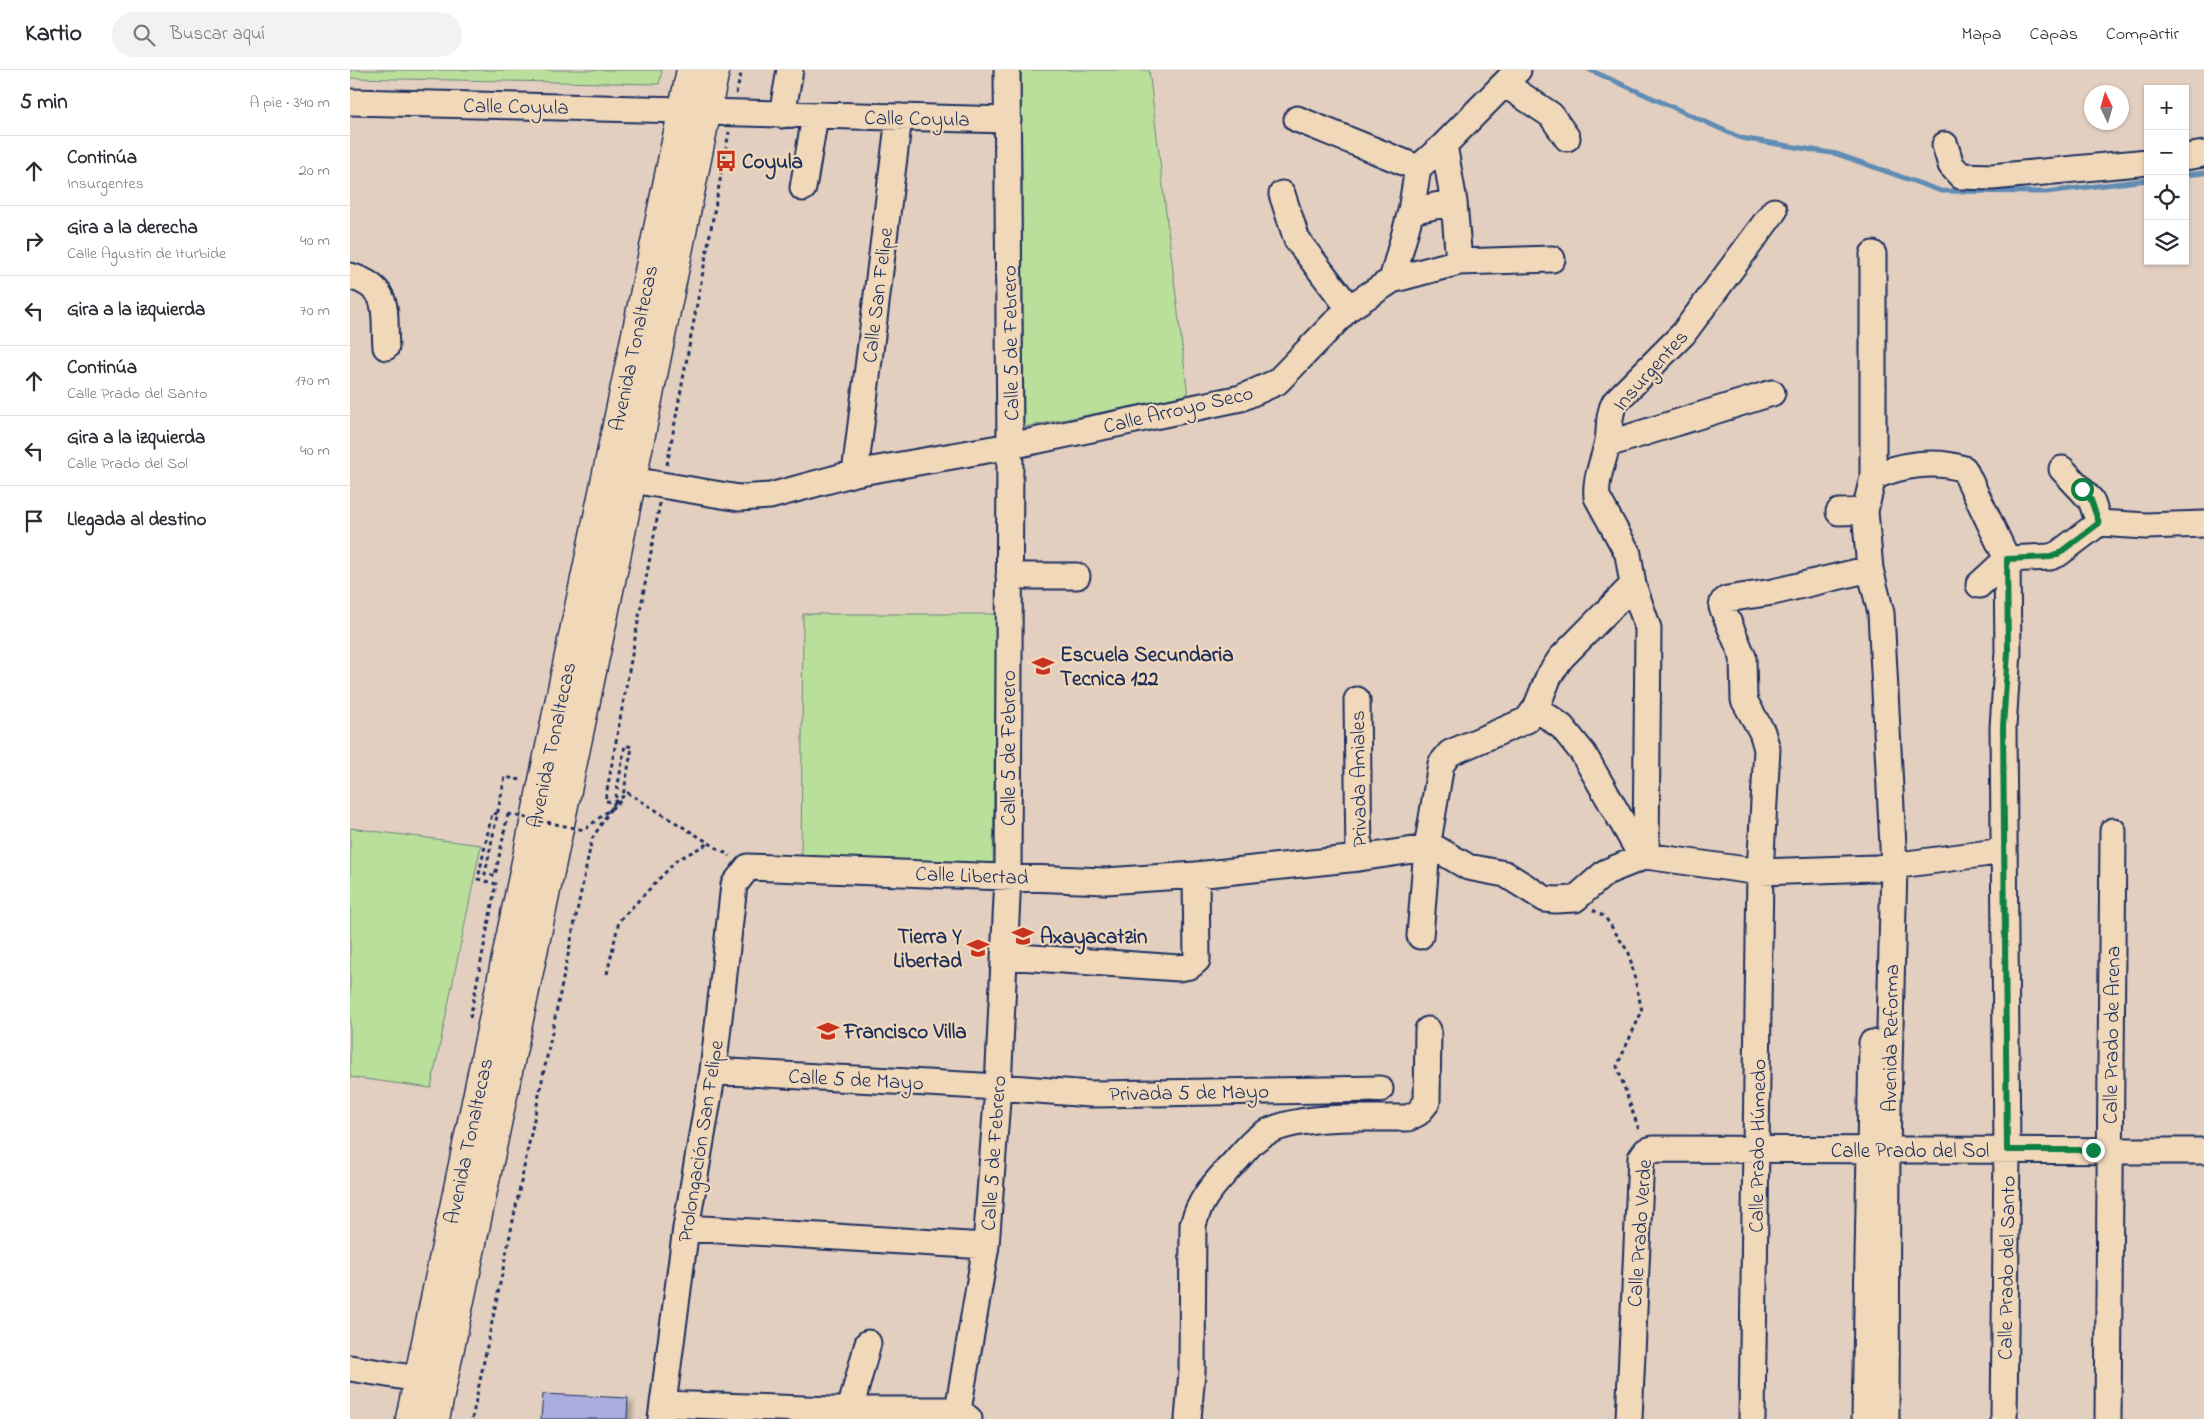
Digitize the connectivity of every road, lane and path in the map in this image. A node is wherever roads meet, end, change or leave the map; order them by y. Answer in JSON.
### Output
{"nodes":[{"id":1,"x":691,"y":70,"type":"edge"},
{"id":2,"x":715,"y":70,"type":"edge"},
{"id":3,"x":790,"y":70,"type":"edge"},
{"id":4,"x":1007,"y":70,"type":"edge"},
{"id":5,"x":1512,"y":77,"type":"edge"},
{"id":6,"x":350,"y":102,"type":"edge"},
{"id":7,"x":707,"y":111,"type":"junction"},
{"id":8,"x":782,"y":115,"type":"junction"},
{"id":9,"x":815,"y":116,"type":"junction"},
{"id":10,"x":899,"y":117,"type":"junction"},
{"id":11,"x":1297,"y":119,"type":"dead end"},
{"id":12,"x":1008,"y":120,"type":"junction"},
{"id":13,"x":1567,"y":138,"type":"dead end"},
{"id":14,"x":1945,"y":145,"type":"dead end"},
{"id":15,"x":1444,"y":146,"type":"junction"},
{"id":16,"x":2204,"y":154,"type":"edge"},
{"id":17,"x":2189,"y":156,"type":"edge"},
{"id":18,"x":2144,"y":162,"type":"edge"},
{"id":19,"x":1418,"y":168,"type":"junction"},
{"id":20,"x":803,"y":188,"type":"dead end"},
{"id":21,"x":1282,"y":194,"type":"dead end"},
{"id":22,"x":1454,"y":202,"type":"junction"},
{"id":23,"x":1411,"y":211,"type":"junction"},
{"id":24,"x":1774,"y":212,"type":"dead end"},
{"id":25,"x":1873,"y":254,"type":"dead end"},
{"id":26,"x":1552,"y":259,"type":"dead end"},
{"id":27,"x":1459,"y":262,"type":"junction"},
{"id":28,"x":350,"y":276,"type":"edge"},
{"id":29,"x":1392,"y":280,"type":"junction"},
{"id":30,"x":1349,"y":308,"type":"junction"},
{"id":31,"x":386,"y":347,"type":"dead end"},
{"id":32,"x":1772,"y":393,"type":"dead end"},
{"id":33,"x":1608,"y":444,"type":"junction"},
{"id":34,"x":1010,"y":446,"type":"junction"},
{"id":35,"x":2062,"y":469,"type":"dead end"},
{"id":36,"x":855,"y":473,"type":"junction"},
{"id":37,"x":1873,"y":477,"type":"junction"},
{"id":38,"x":632,"y":480,"type":"junction"},
{"id":39,"x":664,"y":484,"type":"junction"},
{"id":40,"x":1865,"y":511,"type":"junction"},
{"id":41,"x":1839,"y":512,"type":"dead end"},
{"id":42,"x":2099,"y":523,"type":"junction"},
{"id":43,"x":2204,"y":524,"type":"edge"},
{"id":44,"x":2007,"y":559,"type":"junction"},
{"id":45,"x":1870,"y":569,"type":"junction"},
{"id":46,"x":1009,"y":576,"type":"junction"},
{"id":47,"x":1078,"y":576,"type":"dead end"},
{"id":48,"x":1633,"y":585,"type":"junction"},
{"id":49,"x":1979,"y":585,"type":"dead end"},
{"id":50,"x":1357,"y":700,"type":"dead end"},
{"id":51,"x":1536,"y":708,"type":"junction"},
{"id":52,"x":505,"y":776,"type":"dead end"},
{"id":53,"x":615,"y":802,"type":"junction"},
{"id":54,"x":498,"y":814,"type":"junction"},
{"id":55,"x":2113,"y":831,"type":"dead end"},
{"id":56,"x":708,"y":844,"type":"junction"},
{"id":57,"x":1427,"y":848,"type":"junction"},
{"id":58,"x":2004,"y":851,"type":"junction"},
{"id":59,"x":1644,"y":857,"type":"junction"},
{"id":60,"x":1359,"y":858,"type":"junction"},
{"id":61,"x":748,"y":867,"type":"junction"},
{"id":62,"x":1886,"y":867,"type":"junction"},
{"id":63,"x":1760,"y":872,"type":"junction"},
{"id":64,"x":1196,"y":875,"type":"junction"},
{"id":65,"x":1008,"y":876,"type":"junction"},
{"id":66,"x":1605,"y":917,"type":"dead end"},
{"id":67,"x":489,"y":919,"type":"dead end"},
{"id":68,"x":1420,"y":936,"type":"dead end"},
{"id":69,"x":1004,"y":956,"type":"junction"},
{"id":70,"x":608,"y":974,"type":"dead end"},
{"id":71,"x":1428,"y":1030,"type":"dead end"},
{"id":72,"x":713,"y":1072,"type":"junction"},
{"id":73,"x":998,"y":1086,"type":"junction"},
{"id":74,"x":1380,"y":1088,"type":"dead end"},
{"id":75,"x":1758,"y":1149,"type":"junction"},
{"id":76,"x":1878,"y":1149,"type":"junction"},
{"id":77,"x":2007,"y":1150,"type":"junction"},
{"id":78,"x":2110,"y":1150,"type":"junction"},
{"id":79,"x":1646,"y":1151,"type":"junction"},
{"id":80,"x":2204,"y":1151,"type":"edge"},
{"id":81,"x":686,"y":1228,"type":"junction"},
{"id":82,"x":986,"y":1246,"type":"junction"},
{"id":83,"x":868,"y":1343,"type":"dead end"},
{"id":84,"x":350,"y":1368,"type":"edge"},
{"id":85,"x":418,"y":1379,"type":"junction"},
{"id":86,"x":662,"y":1411,"type":"edge"},
{"id":87,"x":838,"y":1413,"type":"edge"},
{"id":88,"x":964,"y":1415,"type":"edge"},
{"id":89,"x":410,"y":1419,"type":"edge"},
{"id":90,"x":435,"y":1419,"type":"edge"},
{"id":91,"x":472,"y":1419,"type":"edge"},
{"id":92,"x":1188,"y":1419,"type":"edge"},
{"id":93,"x":1629,"y":1419,"type":"edge"},
{"id":94,"x":1752,"y":1419,"type":"edge"},
{"id":95,"x":1865,"y":1419,"type":"edge"},
{"id":96,"x":1886,"y":1419,"type":"edge"},
{"id":97,"x":2004,"y":1419,"type":"edge"},
{"id":98,"x":2108,"y":1419,"type":"edge"}],
"edges":[{"from":1,"to":7,"type":"main road","name":"Avenida Tonaltecas"},
{"from":2,"to":7,"type":"main road","name":"Avenida Tonaltecas"},
{"from":3,"to":8,"type":"street"},
{"from":4,"to":12,"type":"street","name":"Calle 5 de Febrero"},
{"from":5,"to":13,"type":"street"},
{"from":5,"to":15,"type":"street"},
{"from":6,"to":7,"type":"street","name":"Calle Coyula"},
{"from":7,"to":8,"type":"street","name":"Calle Coyula"},
{"from":7,"to":38,"type":"main road","name":"Avenida Tonaltecas"},
{"from":7,"to":39,"type":"path"},
{"from":7,"to":85,"type":"main road","name":"Avenida Tonaltecas"},
{"from":8,"to":9,"type":"street","name":"Calle Coyula"},
{"from":9,"to":10,"type":"street","name":"Calle Coyula"},
{"from":9,"to":20,"type":"street"},
{"from":10,"to":12,"type":"street","name":"Calle Coyula"},
{"from":10,"to":36,"type":"street","name":"Calle San Felipe"},
{"from":11,"to":19,"type":"street"},
{"from":12,"to":34,"type":"street","name":"Calle 5 de Febrero"},
{"from":14,"to":18,"type":"street"},
{"from":15,"to":19,"type":"street"},
{"from":15,"to":22,"type":"street"},
{"from":16,"to":17,"type":"street"},
{"from":19,"to":23,"type":"street"},
{"from":21,"to":30,"type":"street"},
{"from":22,"to":23,"type":"street"},
{"from":22,"to":27,"type":"street"},
{"from":23,"to":29,"type":"street"},
{"from":24,"to":33,"type":"street","name":"Insurgentes"},
{"from":25,"to":37,"type":"street","name":"Avenida Reforma"},
{"from":26,"to":27,"type":"street","name":"Calle Arroyo Seco"},
{"from":27,"to":29,"type":"street","name":"Calle Arroyo Seco"},
{"from":28,"to":31,"type":"street"},
{"from":29,"to":30,"type":"street","name":"Calle Arroyo Seco"},
{"from":30,"to":34,"type":"street","name":"Calle Arroyo Seco"},
{"from":32,"to":33,"type":"street","name":"Insurgentes"},
{"from":33,"to":48,"type":"street"},
{"from":34,"to":36,"type":"street","name":"Calle Arroyo Seco"},
{"from":34,"to":46,"type":"street","name":"Calle 5 de Febrero"},
{"from":35,"to":42,"type":"street"},
{"from":36,"to":39,"type":"street","name":"Calle Arroyo Seco"},
{"from":37,"to":40,"type":"street","name":"Avenida Reforma"},
{"from":37,"to":44,"type":"street"},
{"from":38,"to":39,"type":"street","name":"Calle Arroyo Seco"},
{"from":38,"to":90,"type":"main road","name":"Avenida Tonaltecas"},
{"from":39,"to":53,"type":"path"},
{"from":40,"to":41,"type":"street"},
{"from":40,"to":45,"type":"street","name":"Avenida Reforma"},
{"from":42,"to":43,"type":"street"},
{"from":42,"to":44,"type":"street"},
{"from":44,"to":49,"type":"street"},
{"from":44,"to":58,"type":"street","name":"Calle Prado del Santo"},
{"from":45,"to":62,"type":"street","name":"Avenida Reforma"},
{"from":45,"to":63,"type":"street","name":"Calle Prado Húmedo"},
{"from":46,"to":47,"type":"street"},
{"from":46,"to":65,"type":"street","name":"Calle 5 de Febrero"},
{"from":48,"to":51,"type":"street"},
{"from":48,"to":59,"type":"street"},
{"from":50,"to":60,"type":"street","name":"Privada Amiales"},
{"from":51,"to":57,"type":"street"},
{"from":51,"to":59,"type":"street"},
{"from":52,"to":54,"type":"path"},
{"from":53,"to":54,"type":"path","bridge":true},
{"from":53,"to":56,"type":"path"},
{"from":53,"to":91,"type":"path"},
{"from":54,"to":67,"type":"path"},
{"from":55,"to":78,"type":"street","name":"Calle Prado de Arena"},
{"from":56,"to":61,"type":"path"},
{"from":56,"to":70,"type":"path"},
{"from":57,"to":59,"type":"street","name":"Calle Libertad"},
{"from":57,"to":60,"type":"street","name":"Calle Libertad"},
{"from":57,"to":68,"type":"street"},
{"from":58,"to":62,"type":"street"},
{"from":58,"to":77,"type":"street","name":"Calle Prado del Santo"},
{"from":59,"to":63,"type":"street"},
{"from":60,"to":64,"type":"street","name":"Calle Libertad"},
{"from":61,"to":65,"type":"street","name":"Calle Libertad"},
{"from":61,"to":72,"type":"street","name":"Prolongación San Felipe"},
{"from":62,"to":63,"type":"street"},
{"from":62,"to":76,"type":"street","name":"Avenida Reforma"},
{"from":63,"to":75,"type":"street","name":"Calle Prado Húmedo"},
{"from":64,"to":65,"type":"street","name":"Calle Libertad"},
{"from":64,"to":69,"type":"street"},
{"from":65,"to":69,"type":"street","name":"Calle 5 de Febrero"},
{"from":66,"to":79,"type":"path","name":"Calle Prado Verde"},
{"from":69,"to":73,"type":"street","name":"Calle 5 de Febrero"},
{"from":71,"to":92,"type":"street"},
{"from":72,"to":73,"type":"street","name":"Calle 5 de Mayo"},
{"from":72,"to":81,"type":"street","name":"Prolongación San Felipe"},
{"from":73,"to":74,"type":"street","name":"Privada 5 de Mayo"},
{"from":73,"to":82,"type":"street","name":"Calle 5 de Febrero"},
{"from":75,"to":76,"type":"street","name":"Calle Prado del Sol"},
{"from":75,"to":79,"type":"street","name":"Calle Prado del Sol"},
{"from":75,"to":94,"type":"street","name":"Calle Prado Húmedo"},
{"from":76,"to":77,"type":"street","name":"Calle Prado del Sol"},
{"from":76,"to":95,"type":"street","name":"Avenida Reforma"},
{"from":76,"to":96,"type":"street","name":"Avenida Reforma"},
{"from":77,"to":78,"type":"street","name":"Calle Prado del Sol"},
{"from":77,"to":97,"type":"street","name":"Calle Prado del Santo"},
{"from":78,"to":80,"type":"street","name":"Calle Prado del Sol"},
{"from":78,"to":98,"type":"street","name":"Calle Prado de Arena"},
{"from":79,"to":93,"type":"street","name":"Calle Prado Verde"},
{"from":81,"to":82,"type":"street"},
{"from":81,"to":86,"type":"street","name":"Prolongación San Felipe"},
{"from":82,"to":88,"type":"street","name":"Calle 5 de Febrero"},
{"from":83,"to":87,"type":"street"},
{"from":84,"to":85,"type":"street"},
{"from":85,"to":89,"type":"main road","name":"Avenida Tonaltecas"},
{"from":86,"to":87,"type":"street"},
{"from":87,"to":88,"type":"street"}]}
